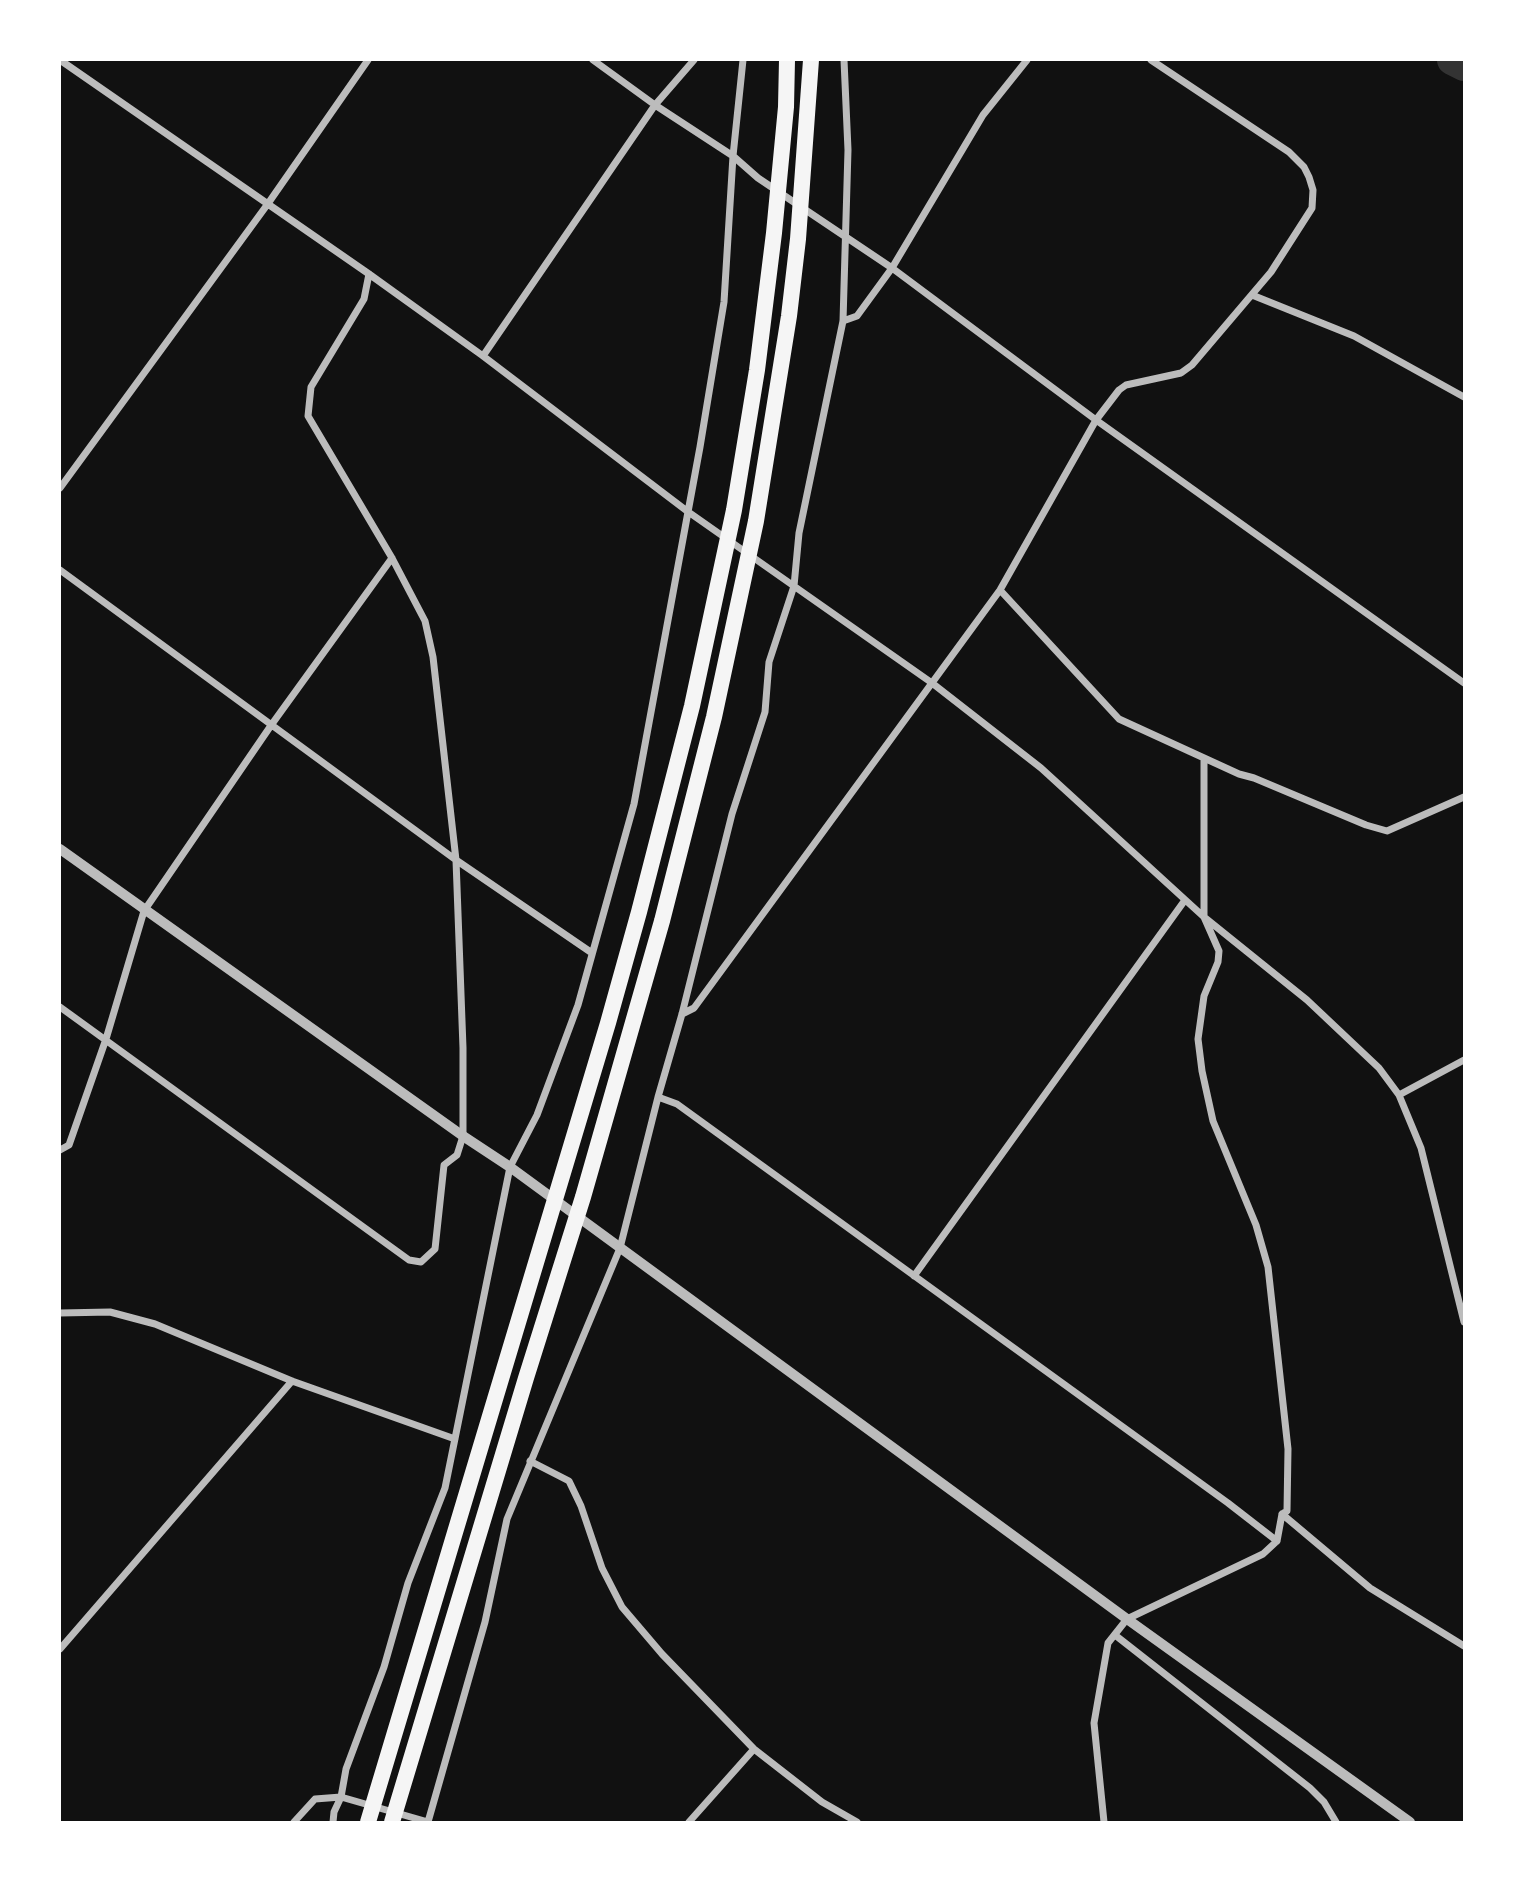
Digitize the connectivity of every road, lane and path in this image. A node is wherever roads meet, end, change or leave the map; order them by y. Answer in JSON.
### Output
{"nodes":[{"id":1,"x":60,"y":60,"type":"edge"},
{"id":2,"x":368,"y":60,"type":"edge"},
{"id":3,"x":593,"y":60,"type":"edge"},
{"id":4,"x":694,"y":60,"type":"edge"},
{"id":5,"x":743,"y":60,"type":"edge"},
{"id":6,"x":787,"y":60,"type":"edge"},
{"id":7,"x":811,"y":60,"type":"edge"},
{"id":8,"x":845,"y":60,"type":"edge"},
{"id":9,"x":1027,"y":60,"type":"edge"},
{"id":10,"x":1151,"y":60,"type":"edge"},
{"id":11,"x":655,"y":105,"type":"junction"},
{"id":12,"x":733,"y":156,"type":"junction"},
{"id":13,"x":267,"y":205,"type":"junction"},
{"id":14,"x":845,"y":236,"type":"junction"},
{"id":15,"x":891,"y":268,"type":"junction"},
{"id":16,"x":369,"y":274,"type":"junction"},
{"id":17,"x":1252,"y":295,"type":"junction"},
{"id":18,"x":843,"y":321,"type":"junction"},
{"id":19,"x":483,"y":356,"type":"junction"},
{"id":20,"x":1465,"y":397,"type":"edge"},
{"id":21,"x":1096,"y":420,"type":"junction"},
{"id":22,"x":60,"y":488,"type":"edge"},
{"id":23,"x":687,"y":511,"type":"junction"},
{"id":24,"x":392,"y":558,"type":"junction"},
{"id":25,"x":60,"y":570,"type":"edge"},
{"id":26,"x":794,"y":586,"type":"junction"},
{"id":27,"x":1000,"y":590,"type":"junction"},
{"id":28,"x":932,"y":683,"type":"junction"},
{"id":29,"x":1465,"y":683,"type":"edge"},
{"id":30,"x":272,"y":724,"type":"junction"},
{"id":31,"x":1204,"y":758,"type":"junction"},
{"id":32,"x":1465,"y":797,"type":"edge"},
{"id":33,"x":60,"y":849,"type":"edge"},
{"id":34,"x":456,"y":860,"type":"junction"},
{"id":35,"x":1185,"y":900,"type":"junction"},
{"id":36,"x":144,"y":911,"type":"junction"},
{"id":37,"x":1204,"y":918,"type":"junction"},
{"id":38,"x":592,"y":953,"type":"junction"},
{"id":39,"x":60,"y":1007,"type":"edge"},
{"id":40,"x":682,"y":1014,"type":"junction"},
{"id":41,"x":106,"y":1039,"type":"junction"},
{"id":42,"x":1465,"y":1060,"type":"edge"},
{"id":43,"x":1399,"y":1095,"type":"junction"},
{"id":44,"x":658,"y":1097,"type":"junction"},
{"id":45,"x":463,"y":1136,"type":"junction"},
{"id":46,"x":60,"y":1150,"type":"edge"},
{"id":47,"x":510,"y":1167,"type":"junction"},
{"id":48,"x":620,"y":1248,"type":"junction"},
{"id":49,"x":914,"y":1276,"type":"junction"},
{"id":50,"x":60,"y":1313,"type":"edge"},
{"id":51,"x":1465,"y":1322,"type":"edge"},
{"id":52,"x":292,"y":1381,"type":"junction"},
{"id":53,"x":455,"y":1439,"type":"junction"},
{"id":54,"x":530,"y":1461,"type":"junction"},
{"id":55,"x":1282,"y":1514,"type":"junction"},
{"id":56,"x":1277,"y":1541,"type":"junction"},
{"id":57,"x":1127,"y":1619,"type":"junction"},
{"id":58,"x":1115,"y":1635,"type":"junction"},
{"id":59,"x":1465,"y":1646,"type":"edge"},
{"id":60,"x":60,"y":1649,"type":"edge"},
{"id":61,"x":754,"y":1749,"type":"junction"},
{"id":62,"x":341,"y":1797,"type":"junction"},
{"id":63,"x":294,"y":1822,"type":"edge"},
{"id":64,"x":333,"y":1822,"type":"edge"},
{"id":65,"x":368,"y":1822,"type":"edge"},
{"id":66,"x":392,"y":1822,"type":"edge"},
{"id":67,"x":428,"y":1822,"type":"edge"},
{"id":68,"x":689,"y":1822,"type":"edge"},
{"id":69,"x":857,"y":1822,"type":"edge"},
{"id":70,"x":1104,"y":1822,"type":"edge"},
{"id":71,"x":1336,"y":1822,"type":"edge"},
{"id":72,"x":1410,"y":1822,"type":"edge"}],
"edges":[{"from":1,"to":13,"type":"street"},
{"from":2,"to":13,"type":"street"},
{"from":3,"to":11,"type":"street"},
{"from":4,"to":11,"type":"street"},
{"from":5,"to":12,"type":"street"},
{"from":6,"to":65,"type":"highway"},
{"from":7,"to":66,"type":"highway"},
{"from":8,"to":14,"type":"street"},
{"from":9,"to":15,"type":"street"},
{"from":10,"to":17,"type":"street"},
{"from":11,"to":12,"type":"street"},
{"from":11,"to":19,"type":"street"},
{"from":12,"to":14,"type":"street"},
{"from":12,"to":23,"type":"street"},
{"from":13,"to":16,"type":"street"},
{"from":13,"to":22,"type":"street"},
{"from":14,"to":15,"type":"street"},
{"from":14,"to":18,"type":"street"},
{"from":15,"to":18,"type":"street"},
{"from":15,"to":21,"type":"street"},
{"from":16,"to":19,"type":"street"},
{"from":16,"to":24,"type":"street"},
{"from":17,"to":20,"type":"street"},
{"from":17,"to":21,"type":"street"},
{"from":18,"to":26,"type":"street"},
{"from":19,"to":23,"type":"street"},
{"from":21,"to":27,"type":"street"},
{"from":21,"to":29,"type":"street"},
{"from":23,"to":26,"type":"street"},
{"from":23,"to":38,"type":"street"},
{"from":24,"to":30,"type":"street"},
{"from":24,"to":34,"type":"street"},
{"from":25,"to":30,"type":"street"},
{"from":26,"to":28,"type":"street"},
{"from":26,"to":40,"type":"street"},
{"from":27,"to":28,"type":"street"},
{"from":27,"to":31,"type":"street"},
{"from":28,"to":35,"type":"street"},
{"from":28,"to":40,"type":"street"},
{"from":30,"to":34,"type":"street"},
{"from":30,"to":36,"type":"street"},
{"from":31,"to":32,"type":"street"},
{"from":31,"to":37,"type":"street"},
{"from":33,"to":36,"type":"street"},
{"from":34,"to":38,"type":"street"},
{"from":34,"to":45,"type":"street"},
{"from":35,"to":37,"type":"street"},
{"from":35,"to":49,"type":"street"},
{"from":36,"to":41,"type":"street"},
{"from":36,"to":45,"type":"street"},
{"from":37,"to":43,"type":"street"},
{"from":37,"to":55,"type":"street"},
{"from":38,"to":47,"type":"street"},
{"from":39,"to":41,"type":"street"},
{"from":40,"to":44,"type":"street"},
{"from":41,"to":45,"type":"street"},
{"from":41,"to":46,"type":"street"},
{"from":42,"to":43,"type":"street"},
{"from":43,"to":51,"type":"street"},
{"from":44,"to":48,"type":"street"},
{"from":44,"to":49,"type":"street"},
{"from":45,"to":47,"type":"street"},
{"from":47,"to":48,"type":"street"},
{"from":47,"to":53,"type":"street"},
{"from":48,"to":54,"type":"street"},
{"from":48,"to":57,"type":"street"},
{"from":49,"to":56,"type":"street"},
{"from":50,"to":52,"type":"street"},
{"from":52,"to":53,"type":"street"},
{"from":52,"to":60,"type":"street"},
{"from":53,"to":62,"type":"street"},
{"from":54,"to":61,"type":"street"},
{"from":54,"to":67,"type":"street"},
{"from":55,"to":56,"type":"street"},
{"from":55,"to":59,"type":"street"},
{"from":56,"to":57,"type":"street"},
{"from":57,"to":58,"type":"street"},
{"from":57,"to":72,"type":"street"},
{"from":58,"to":70,"type":"street"},
{"from":58,"to":71,"type":"street"},
{"from":61,"to":68,"type":"street"},
{"from":61,"to":69,"type":"street"},
{"from":62,"to":63,"type":"street"},
{"from":62,"to":64,"type":"street"},
{"from":62,"to":67,"type":"street"}]}
